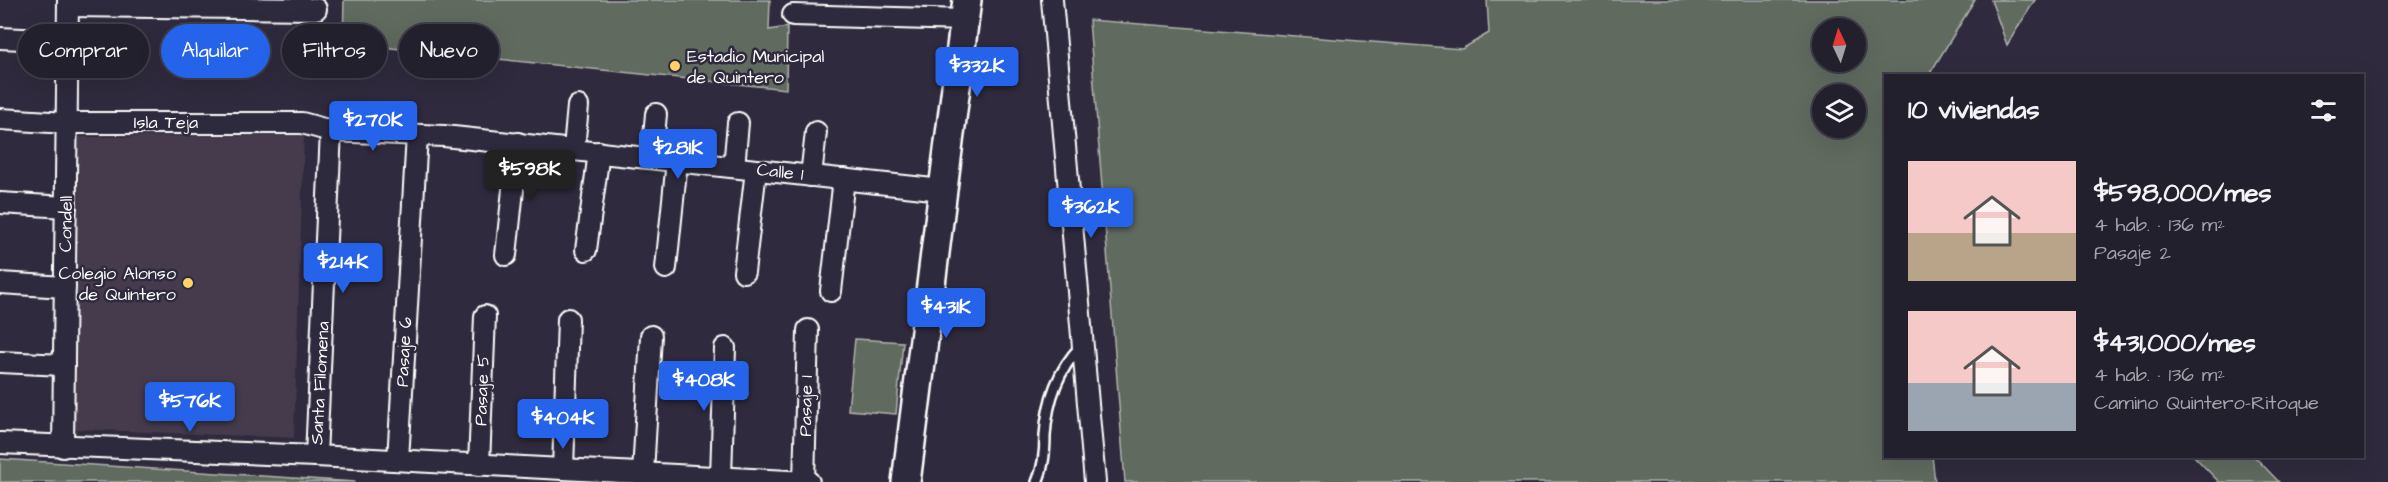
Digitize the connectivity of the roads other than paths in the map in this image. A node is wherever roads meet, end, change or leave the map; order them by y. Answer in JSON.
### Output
{"nodes":[{"id":1,"x":1052,"y":0,"type":"edge"},
{"id":2,"x":68,"y":3,"type":"edge"},
{"id":3,"x":316,"y":9,"type":"dead end"},
{"id":4,"x":965,"y":10,"type":"edge"},
{"id":5,"x":793,"y":15,"type":"dead end"},
{"id":6,"x":68,"y":24,"type":"edge"},
{"id":7,"x":0,"y":38,"type":"edge"},
{"id":8,"x":18,"y":39,"type":"edge"},
{"id":9,"x":68,"y":78,"type":"edge"},
{"id":10,"x":578,"y":106,"type":"dead end"},
{"id":11,"x":656,"y":114,"type":"dead end"},
{"id":12,"x":0,"y":119,"type":"edge"},
{"id":13,"x":67,"y":123,"type":"junction"},
{"id":14,"x":738,"y":123,"type":"dead end"},
{"id":15,"x":331,"y":131,"type":"junction"},
{"id":16,"x":816,"y":132,"type":"dead end"},
{"id":17,"x":417,"y":135,"type":"junction"},
{"id":18,"x":518,"y":143,"type":"junction"},
{"id":19,"x":574,"y":149,"type":"junction"},
{"id":20,"x":599,"y":152,"type":"junction"},
{"id":21,"x":652,"y":158,"type":"junction"},
{"id":22,"x":677,"y":161,"type":"junction"},
{"id":23,"x":734,"y":167,"type":"junction"},
{"id":24,"x":756,"y":170,"type":"junction"},
{"id":25,"x":811,"y":176,"type":"junction"},
{"id":26,"x":844,"y":179,"type":"junction"},
{"id":27,"x":942,"y":190,"type":"junction"},
{"id":28,"x":0,"y":203,"type":"edge"},
{"id":29,"x":66,"y":207,"type":"junction"},
{"id":30,"x":586,"y":250,"type":"dead end"},
{"id":31,"x":506,"y":255,"type":"dead end"},
{"id":32,"x":666,"y":268,"type":"dead end"},
{"id":33,"x":744,"y":272,"type":"dead end"},
{"id":34,"x":0,"y":283,"type":"edge"},
{"id":35,"x":65,"y":287,"type":"junction"},
{"id":36,"x":831,"y":291,"type":"dead end"},
{"id":37,"x":485,"y":316,"type":"dead end"},
{"id":38,"x":568,"y":319,"type":"dead end"},
{"id":39,"x":808,"y":330,"type":"dead end"},
{"id":40,"x":651,"y":336,"type":"dead end"},
{"id":41,"x":1081,"y":346,"type":"junction"},
{"id":42,"x":725,"y":348,"type":"dead end"},
{"id":43,"x":0,"y":362,"type":"edge"},
{"id":44,"x":64,"y":365,"type":"junction"},
{"id":45,"x":0,"y":443,"type":"edge"},
{"id":46,"x":63,"y":447,"type":"junction"},
{"id":47,"x":316,"y":456,"type":"junction"},
{"id":48,"x":398,"y":460,"type":"junction"},
{"id":49,"x":479,"y":465,"type":"junction"},
{"id":50,"x":563,"y":469,"type":"junction"},
{"id":51,"x":643,"y":473,"type":"junction"},
{"id":52,"x":721,"y":477,"type":"junction"},
{"id":53,"x":804,"y":482,"type":"edge"},
{"id":54,"x":808,"y":482,"type":"edge"},
{"id":55,"x":906,"y":482,"type":"edge"},
{"id":56,"x":1037,"y":482,"type":"edge"},
{"id":57,"x":1095,"y":482,"type":"edge"}],
"edges":[{"from":1,"to":41,"type":"street"},
{"from":2,"to":3,"type":"street"},
{"from":2,"to":6,"type":"street","name":"Condell"},
{"from":4,"to":5,"type":"street"},
{"from":4,"to":27,"type":"main road"},
{"from":7,"to":8,"type":"street"},
{"from":9,"to":13,"type":"street","name":"Condell"},
{"from":10,"to":19,"type":"street"},
{"from":11,"to":21,"type":"street"},
{"from":12,"to":13,"type":"street","name":"Isla Teja"},
{"from":13,"to":15,"type":"street","name":"Isla Teja"},
{"from":13,"to":29,"type":"street","name":"Condell"},
{"from":14,"to":23,"type":"street"},
{"from":15,"to":17,"type":"street","name":"Calle 1"},
{"from":15,"to":47,"type":"street","name":"Santa Filomena"},
{"from":16,"to":25,"type":"street"},
{"from":17,"to":18,"type":"street","name":"Calle 1"},
{"from":17,"to":48,"type":"street","name":"Pasaje 6"},
{"from":18,"to":19,"type":"street","name":"Calle 1"},
{"from":18,"to":31,"type":"street"},
{"from":19,"to":20,"type":"street","name":"Calle 1"},
{"from":20,"to":21,"type":"street","name":"Calle 1"},
{"from":20,"to":30,"type":"street"},
{"from":21,"to":22,"type":"street","name":"Calle 1"},
{"from":22,"to":23,"type":"street","name":"Calle 1"},
{"from":22,"to":32,"type":"street"},
{"from":23,"to":24,"type":"street","name":"Calle 1"},
{"from":24,"to":25,"type":"street","name":"Calle 1"},
{"from":24,"to":33,"type":"street"},
{"from":25,"to":26,"type":"street","name":"Calle 1"},
{"from":26,"to":27,"type":"street","name":"Calle 1"},
{"from":26,"to":36,"type":"street"},
{"from":27,"to":55,"type":"main road"},
{"from":28,"to":29,"type":"street"},
{"from":29,"to":35,"type":"street","name":"Condell"},
{"from":34,"to":35,"type":"street"},
{"from":35,"to":44,"type":"street","name":"Condell"},
{"from":37,"to":49,"type":"street","name":"Pasaje 5"},
{"from":38,"to":50,"type":"street"},
{"from":39,"to":53,"type":"street","name":"Pasaje 1"},
{"from":40,"to":51,"type":"street"},
{"from":41,"to":56,"type":"lane"},
{"from":41,"to":57,"type":"street"},
{"from":42,"to":52,"type":"street"},
{"from":43,"to":44,"type":"street"},
{"from":44,"to":46,"type":"street","name":"Condell"},
{"from":45,"to":46,"type":"street"},
{"from":46,"to":47,"type":"street"},
{"from":47,"to":48,"type":"street"},
{"from":48,"to":49,"type":"street"},
{"from":49,"to":50,"type":"street"},
{"from":50,"to":51,"type":"street"},
{"from":51,"to":52,"type":"street"},
{"from":52,"to":53,"type":"street"},
{"from":53,"to":54,"type":"street"}]}
